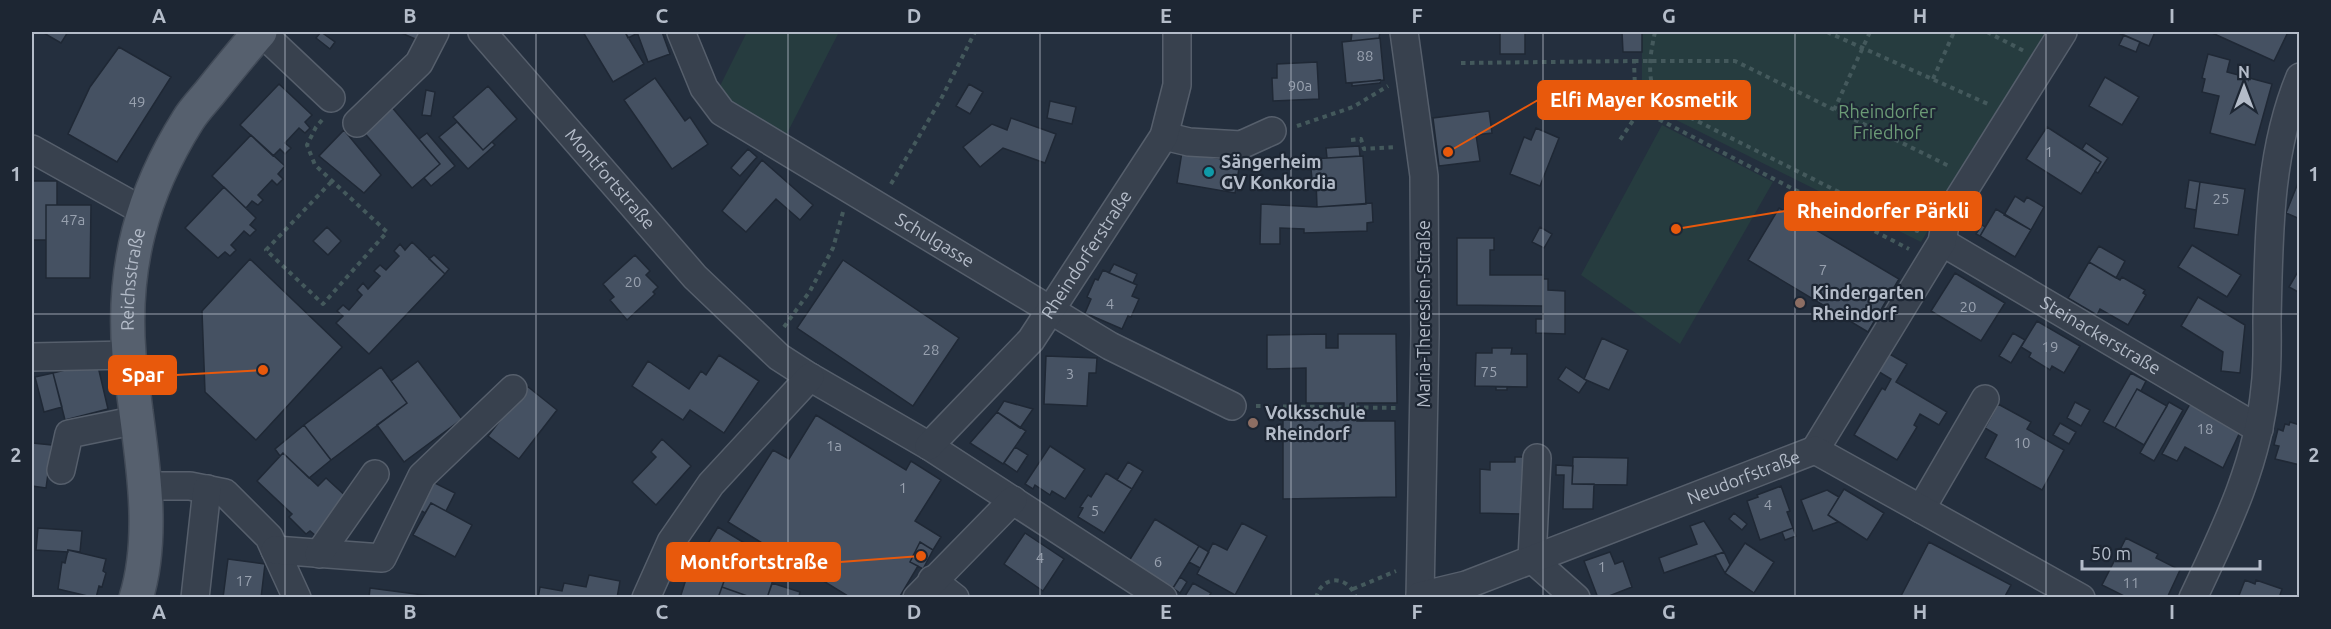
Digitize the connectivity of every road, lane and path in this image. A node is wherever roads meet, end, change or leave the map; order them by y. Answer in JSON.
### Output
{"nodes":[{"id":1,"x":260,"y":32,"type":"edge"},
{"id":2,"x":435,"y":32,"type":"edge"},
{"id":3,"x":482,"y":32,"type":"edge"},
{"id":4,"x":681,"y":32,"type":"edge"},
{"id":5,"x":975,"y":32,"type":"edge"},
{"id":6,"x":1177,"y":32,"type":"edge"},
{"id":7,"x":1404,"y":32,"type":"edge"},
{"id":8,"x":1655,"y":32,"type":"edge"},
{"id":9,"x":1827,"y":32,"type":"edge"},
{"id":10,"x":1870,"y":32,"type":"edge"},
{"id":11,"x":1954,"y":32,"type":"edge"},
{"id":12,"x":2063,"y":32,"type":"edge"},
{"id":13,"x":1862,"y":48,"type":"junction"},
{"id":14,"x":1649,"y":60,"type":"junction"},
{"id":15,"x":1635,"y":61,"type":"junction"},
{"id":16,"x":1461,"y":63,"type":"dead end"},
{"id":17,"x":1933,"y":79,"type":"junction"},
{"id":18,"x":1397,"y":81,"type":"dead end"},
{"id":19,"x":2298,"y":88,"type":"edge"},
{"id":20,"x":331,"y":98,"type":"joint"},
{"id":21,"x":1635,"y":107,"type":"junction"},
{"id":22,"x":1834,"y":110,"type":"junction"},
{"id":23,"x":2012,"y":113,"type":"junction"},
{"id":24,"x":357,"y":123,"type":"dead end"},
{"id":25,"x":1272,"y":131,"type":"joint"},
{"id":26,"x":1164,"y":136,"type":"junction"},
{"id":27,"x":1351,"y":140,"type":"dead end"},
{"id":28,"x":1618,"y":143,"type":"dead end"},
{"id":29,"x":1406,"y":146,"type":"dead end"},
{"id":30,"x":32,"y":149,"type":"edge"},
{"id":31,"x":1953,"y":168,"type":"dead end"},
{"id":32,"x":332,"y":181,"type":"junction"},
{"id":33,"x":850,"y":189,"type":"junction"},
{"id":34,"x":878,"y":206,"type":"junction"},
{"id":35,"x":142,"y":212,"type":"junction"},
{"id":36,"x":1922,"y":222,"type":"dead end"},
{"id":37,"x":1937,"y":251,"type":"junction"},
{"id":38,"x":1051,"y":310,"type":"junction"},
{"id":39,"x":780,"y":332,"type":"dead end"},
{"id":40,"x":129,"y":355,"type":"junction"},
{"id":41,"x":32,"y":357,"type":"edge"},
{"id":42,"x":810,"y":377,"type":"junction"},
{"id":43,"x":513,"y":389,"type":"dead end"},
{"id":44,"x":1985,"y":399,"type":"dead end"},
{"id":45,"x":1232,"y":406,"type":"joint"},
{"id":46,"x":1423,"y":408,"type":"junction"},
{"id":47,"x":137,"y":420,"type":"junction"},
{"id":48,"x":2259,"y":429,"type":"junction"},
{"id":49,"x":929,"y":446,"type":"junction"},
{"id":50,"x":1815,"y":450,"type":"junction"},
{"id":51,"x":1537,"y":458,"type":"dead end"},
{"id":52,"x":61,"y":470,"type":"dead end"},
{"id":53,"x":375,"y":474,"type":"dead end"},
{"id":54,"x":146,"y":486,"type":"junction"},
{"id":55,"x":207,"y":489,"type":"junction"},
{"id":56,"x":1013,"y":500,"type":"junction"},
{"id":57,"x":1921,"y":509,"type":"junction"},
{"id":58,"x":275,"y":550,"type":"junction"},
{"id":59,"x":319,"y":554,"type":"junction"},
{"id":60,"x":1532,"y":559,"type":"junction"},
{"id":61,"x":1404,"y":570,"type":"dead end"},
{"id":62,"x":924,"y":589,"type":"edge"},
{"id":63,"x":1353,"y":589,"type":"junction"},
{"id":64,"x":291,"y":595,"type":"edge"},
{"id":65,"x":136,"y":597,"type":"edge"},
{"id":66,"x":195,"y":597,"type":"edge"},
{"id":67,"x":646,"y":597,"type":"edge"},
{"id":68,"x":955,"y":597,"type":"edge"},
{"id":69,"x":1163,"y":597,"type":"edge"},
{"id":70,"x":1316,"y":597,"type":"edge"},
{"id":71,"x":1356,"y":597,"type":"edge"},
{"id":72,"x":1420,"y":597,"type":"edge"},
{"id":73,"x":1576,"y":597,"type":"edge"},
{"id":74,"x":2081,"y":597,"type":"edge"},
{"id":75,"x":2193,"y":597,"type":"edge"}],
"edges":[{"from":1,"to":20,"type":"street"},
{"from":1,"to":35,"type":"main road","name":"Reichsstraße"},
{"from":2,"to":24,"type":"street"},
{"from":3,"to":42,"type":"street","name":"Montfortstraße"},
{"from":4,"to":33,"type":"street","name":"Schulgasse"},
{"from":5,"to":34,"type":"path"},
{"from":6,"to":26,"type":"street","name":"Rheindorferstraße"},
{"from":7,"to":46,"type":"street","name":"Maria-Theresien-Straße"},
{"from":8,"to":14,"type":"path"},
{"from":9,"to":13,"type":"path"},
{"from":10,"to":13,"type":"path"},
{"from":11,"to":17,"type":"path"},
{"from":12,"to":23,"type":"street"},
{"from":13,"to":17,"type":"path"},
{"from":13,"to":22,"type":"path"},
{"from":14,"to":15,"type":"path"},
{"from":14,"to":22,"type":"path"},
{"from":14,"to":36,"type":"path"},
{"from":15,"to":16,"type":"path"},
{"from":15,"to":21,"type":"path"},
{"from":17,"to":23,"type":"path"},
{"from":18,"to":25,"type":"path"},
{"from":19,"to":48,"type":"street"},
{"from":20,"to":32,"type":"path"},
{"from":21,"to":28,"type":"path"},
{"from":21,"to":37,"type":"path"},
{"from":22,"to":31,"type":"path"},
{"from":23,"to":37,"type":"street"},
{"from":25,"to":26,"type":"street"},
{"from":26,"to":38,"type":"street","name":"Rheindorferstraße"},
{"from":27,"to":29,"type":"path"},
{"from":30,"to":35,"type":"street"},
{"from":32,"to":32,"type":"path"},
{"from":33,"to":34,"type":"street","name":"Schulgasse"},
{"from":33,"to":39,"type":"path"},
{"from":34,"to":38,"type":"street","name":"Schulgasse"},
{"from":35,"to":40,"type":"main road","name":"Reichsstraße"},
{"from":37,"to":48,"type":"street","name":"Steinackerstraße"},
{"from":37,"to":50,"type":"street"},
{"from":38,"to":45,"type":"street","name":"Schulgasse"},
{"from":38,"to":49,"type":"street","name":"Rheindorferstraße"},
{"from":40,"to":41,"type":"street"},
{"from":40,"to":47,"type":"main road","name":"Reichsstraße"},
{"from":42,"to":49,"type":"street","name":"Montfortstraße"},
{"from":42,"to":67,"type":"street"},
{"from":43,"to":59,"type":"street"},
{"from":44,"to":57,"type":"street"},
{"from":45,"to":46,"type":"path"},
{"from":46,"to":72,"type":"street","name":"Maria-Theresien-Straße"},
{"from":47,"to":52,"type":"street"},
{"from":47,"to":54,"type":"main road","name":"Reichsstraße"},
{"from":48,"to":75,"type":"street"},
{"from":49,"to":56,"type":"street","name":"Montfortstraße"},
{"from":50,"to":57,"type":"street","name":"Neudorfstraße"},
{"from":50,"to":60,"type":"street","name":"Neudorfstraße"},
{"from":51,"to":60,"type":"street"},
{"from":53,"to":59,"type":"street"},
{"from":54,"to":55,"type":"street"},
{"from":54,"to":65,"type":"main road","name":"Reichsstraße"},
{"from":55,"to":58,"type":"street"},
{"from":55,"to":66,"type":"street"},
{"from":56,"to":62,"type":"street"},
{"from":56,"to":69,"type":"street","name":"Montfortstraße"},
{"from":57,"to":74,"type":"street","name":"Neudorfstraße"},
{"from":58,"to":59,"type":"street"},
{"from":58,"to":64,"type":"street"},
{"from":60,"to":72,"type":"street","name":"Neudorfstraße"},
{"from":60,"to":73,"type":"street"},
{"from":61,"to":63,"type":"path"},
{"from":62,"to":68,"type":"street"},
{"from":63,"to":70,"type":"path"},
{"from":63,"to":71,"type":"path"}]}
